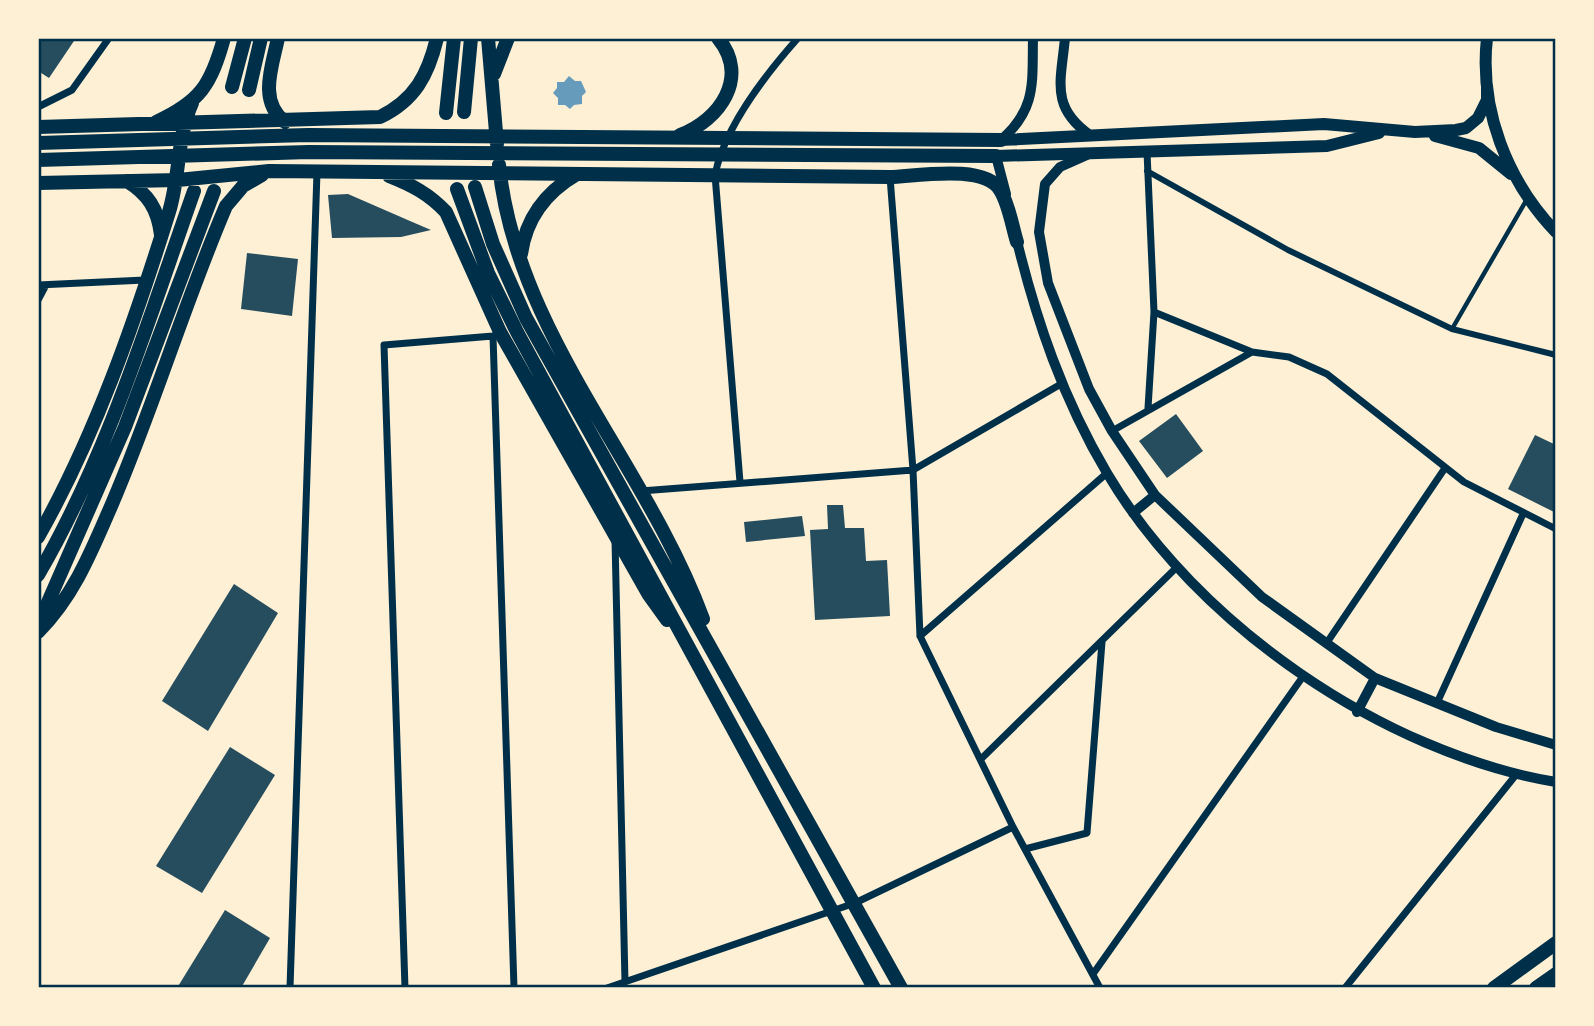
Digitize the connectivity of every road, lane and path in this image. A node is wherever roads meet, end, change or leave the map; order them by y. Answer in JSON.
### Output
{"nodes":[{"id":1,"x":109,"y":38,"type":"edge"},
{"id":2,"x":224,"y":38,"type":"edge"},
{"id":3,"x":245,"y":38,"type":"edge"},
{"id":4,"x":261,"y":38,"type":"edge"},
{"id":5,"x":278,"y":38,"type":"edge"},
{"id":6,"x":437,"y":38,"type":"edge"},
{"id":7,"x":454,"y":38,"type":"edge"},
{"id":8,"x":471,"y":38,"type":"edge"},
{"id":9,"x":488,"y":38,"type":"edge"},
{"id":10,"x":508,"y":38,"type":"edge"},
{"id":11,"x":718,"y":38,"type":"edge"},
{"id":12,"x":798,"y":38,"type":"edge"},
{"id":13,"x":1033,"y":38,"type":"edge"},
{"id":14,"x":1065,"y":38,"type":"edge"},
{"id":15,"x":1487,"y":38,"type":"edge"},
{"id":16,"x":1487,"y":85,"type":"junction"},
{"id":17,"x":232,"y":87,"type":"dead end"},
{"id":18,"x":491,"y":89,"type":"junction"},
{"id":19,"x":249,"y":90,"type":"dead end"},
{"id":20,"x":192,"y":103,"type":"junction"},
{"id":21,"x":38,"y":107,"type":"edge"},
{"id":22,"x":464,"y":112,"type":"dead end"},
{"id":23,"x":446,"y":113,"type":"dead end"},
{"id":24,"x":285,"y":122,"type":"junction"},
{"id":25,"x":185,"y":124,"type":"junction"},
{"id":26,"x":151,"y":125,"type":"junction"},
{"id":27,"x":38,"y":127,"type":"edge"},
{"id":28,"x":1397,"y":131,"type":"junction"},
{"id":29,"x":1415,"y":132,"type":"junction"},
{"id":30,"x":1090,"y":135,"type":"junction"},
{"id":31,"x":663,"y":138,"type":"junction"},
{"id":32,"x":994,"y":140,"type":"junction"},
{"id":33,"x":38,"y":143,"type":"edge"},
{"id":34,"x":1147,"y":152,"type":"junction"},
{"id":35,"x":1087,"y":155,"type":"junction"},
{"id":36,"x":991,"y":156,"type":"junction"},
{"id":37,"x":38,"y":160,"type":"edge"},
{"id":38,"x":269,"y":171,"type":"junction"},
{"id":39,"x":378,"y":171,"type":"junction"},
{"id":40,"x":317,"y":172,"type":"junction"},
{"id":41,"x":1147,"y":172,"type":"junction"},
{"id":42,"x":500,"y":173,"type":"junction"},
{"id":43,"x":579,"y":174,"type":"junction"},
{"id":44,"x":715,"y":175,"type":"junction"},
{"id":45,"x":890,"y":177,"type":"junction"},
{"id":46,"x":125,"y":180,"type":"junction"},
{"id":47,"x":178,"y":180,"type":"junction"},
{"id":48,"x":38,"y":183,"type":"edge"},
{"id":49,"x":475,"y":187,"type":"dead end"},
{"id":50,"x":457,"y":189,"type":"dead end"},
{"id":51,"x":194,"y":191,"type":"dead end"},
{"id":52,"x":214,"y":191,"type":"dead end"},
{"id":53,"x":1525,"y":193,"type":"junction"},
{"id":54,"x":1556,"y":232,"type":"edge"},
{"id":55,"x":161,"y":237,"type":"junction"},
{"id":56,"x":1017,"y":242,"type":"junction"},
{"id":57,"x":521,"y":259,"type":"junction"},
{"id":58,"x":145,"y":280,"type":"junction"},
{"id":59,"x":42,"y":285,"type":"edge"},
{"id":60,"x":38,"y":300,"type":"edge"},
{"id":61,"x":1154,"y":312,"type":"junction"},
{"id":62,"x":1452,"y":329,"type":"junction"},
{"id":63,"x":496,"y":334,"type":"junction"},
{"id":64,"x":1252,"y":352,"type":"junction"},
{"id":65,"x":1556,"y":355,"type":"edge"},
{"id":66,"x":1061,"y":384,"type":"junction"},
{"id":67,"x":1148,"y":408,"type":"junction"},
{"id":68,"x":1112,"y":430,"type":"junction"},
{"id":69,"x":1446,"y":468,"type":"junction"},
{"id":70,"x":913,"y":470,"type":"junction"},
{"id":71,"x":1107,"y":473,"type":"junction"},
{"id":72,"x":740,"y":482,"type":"junction"},
{"id":73,"x":93,"y":488,"type":"junction"},
{"id":74,"x":639,"y":491,"type":"junction"},
{"id":75,"x":1155,"y":495,"type":"junction"},
{"id":76,"x":1133,"y":513,"type":"junction"},
{"id":77,"x":1523,"y":514,"type":"junction"},
{"id":78,"x":1556,"y":529,"type":"edge"},
{"id":79,"x":615,"y":536,"type":"junction"},
{"id":80,"x":38,"y":537,"type":"edge"},
{"id":81,"x":1177,"y":567,"type":"junction"},
{"id":82,"x":38,"y":575,"type":"edge"},
{"id":83,"x":38,"y":625,"type":"edge"},
{"id":84,"x":38,"y":632,"type":"edge"},
{"id":85,"x":920,"y":636,"type":"junction"},
{"id":86,"x":1102,"y":641,"type":"junction"},
{"id":87,"x":1326,"y":644,"type":"junction"},
{"id":88,"x":712,"y":647,"type":"junction"},
{"id":89,"x":699,"y":662,"type":"junction"},
{"id":90,"x":1304,"y":675,"type":"junction"},
{"id":91,"x":1375,"y":678,"type":"junction"},
{"id":92,"x":1437,"y":704,"type":"junction"},
{"id":93,"x":1357,"y":712,"type":"junction"},
{"id":94,"x":1556,"y":732,"type":"edge"},
{"id":95,"x":1552,"y":744,"type":"edge"},
{"id":96,"x":981,"y":760,"type":"junction"},
{"id":97,"x":1515,"y":776,"type":"junction"},
{"id":98,"x":1556,"y":782,"type":"edge"},
{"id":99,"x":1013,"y":827,"type":"junction"},
{"id":100,"x":1025,"y":849,"type":"junction"},
{"id":101,"x":855,"y":903,"type":"junction"},
{"id":102,"x":833,"y":911,"type":"junction"},
{"id":103,"x":1556,"y":943,"type":"edge"},
{"id":104,"x":1093,"y":974,"type":"junction"},
{"id":105,"x":1556,"y":975,"type":"edge"},
{"id":106,"x":625,"y":982,"type":"junction"},
{"id":107,"x":290,"y":988,"type":"edge"},
{"id":108,"x":405,"y":988,"type":"edge"},
{"id":109,"x":514,"y":988,"type":"edge"},
{"id":110,"x":607,"y":988,"type":"edge"},
{"id":111,"x":874,"y":988,"type":"edge"},
{"id":112,"x":901,"y":988,"type":"edge"},
{"id":113,"x":1100,"y":988,"type":"edge"},
{"id":114,"x":1345,"y":988,"type":"edge"},
{"id":115,"x":1494,"y":988,"type":"edge"},
{"id":116,"x":1536,"y":988,"type":"edge"},
{"id":117,"x":1542,"y":988,"type":"edge"}],
"edges":[{"from":1,"to":21,"type":"street"},
{"from":2,"to":20,"type":"main road"},
{"from":3,"to":17,"type":"main road"},
{"from":4,"to":19,"type":"main road"},
{"from":5,"to":24,"type":"main road"},
{"from":6,"to":24,"type":"main road"},
{"from":7,"to":23,"type":"main road"},
{"from":8,"to":22,"type":"main road"},
{"from":9,"to":18,"type":"main road"},
{"from":10,"to":18,"type":"main road"},
{"from":11,"to":31,"type":"main road"},
{"from":12,"to":44,"type":"street"},
{"from":13,"to":32,"type":"street"},
{"from":14,"to":30,"type":"street"},
{"from":15,"to":16,"type":"main road"},
{"from":16,"to":29,"type":"main road"},
{"from":16,"to":53,"type":"main road"},
{"from":18,"to":42,"type":"main road"},
{"from":20,"to":25,"type":"main road"},
{"from":20,"to":26,"type":"main road"},
{"from":24,"to":25,"type":"main road"},
{"from":25,"to":26,"type":"main road"},
{"from":25,"to":47,"type":"main road"},
{"from":26,"to":27,"type":"main road"},
{"from":28,"to":29,"type":"main road"},
{"from":28,"to":30,"type":"main road"},
{"from":28,"to":34,"type":"main road"},
{"from":29,"to":53,"type":"main road"},
{"from":30,"to":32,"type":"main road"},
{"from":31,"to":32,"type":"main road"},
{"from":31,"to":33,"type":"main road"},
{"from":34,"to":35,"type":"main road"},
{"from":34,"to":41,"type":"street"},
{"from":35,"to":36,"type":"main road"},
{"from":35,"to":68,"type":"street"},
{"from":36,"to":37,"type":"main road"},
{"from":36,"to":56,"type":"street"},
{"from":38,"to":40,"type":"main road"},
{"from":38,"to":47,"type":"main road"},
{"from":38,"to":84,"type":"main road"},
{"from":39,"to":40,"type":"main road"},
{"from":39,"to":42,"type":"main road"},
{"from":39,"to":63,"type":"main road"},
{"from":40,"to":107,"type":"street"},
{"from":41,"to":61,"type":"street"},
{"from":41,"to":62,"type":"street"},
{"from":42,"to":43,"type":"main road"},
{"from":42,"to":57,"type":"main road"},
{"from":43,"to":44,"type":"main road"},
{"from":43,"to":57,"type":"main road"},
{"from":44,"to":45,"type":"main road"},
{"from":44,"to":72,"type":"street"},
{"from":45,"to":56,"type":"main road"},
{"from":45,"to":70,"type":"street"},
{"from":46,"to":47,"type":"main road"},
{"from":46,"to":48,"type":"main road"},
{"from":46,"to":55,"type":"main road"},
{"from":47,"to":55,"type":"main road"},
{"from":49,"to":88,"type":"main road"},
{"from":50,"to":89,"type":"main road"},
{"from":51,"to":73,"type":"main road"},
{"from":52,"to":73,"type":"main road"},
{"from":53,"to":54,"type":"main road"},
{"from":53,"to":62,"type":"lane"},
{"from":55,"to":58,"type":"main road"},
{"from":56,"to":66,"type":"street"},
{"from":57,"to":74,"type":"main road"},
{"from":58,"to":59,"type":"street"},
{"from":58,"to":80,"type":"main road"},
{"from":59,"to":60,"type":"street"},
{"from":61,"to":64,"type":"street"},
{"from":61,"to":67,"type":"street"},
{"from":62,"to":65,"type":"street"},
{"from":63,"to":79,"type":"main road"},
{"from":63,"to":108,"type":"street"},
{"from":63,"to":109,"type":"street"},
{"from":64,"to":67,"type":"street"},
{"from":64,"to":69,"type":"street"},
{"from":66,"to":70,"type":"street"},
{"from":66,"to":71,"type":"street"},
{"from":67,"to":68,"type":"street"},
{"from":68,"to":75,"type":"street"},
{"from":69,"to":77,"type":"street"},
{"from":69,"to":87,"type":"street"},
{"from":70,"to":72,"type":"street"},
{"from":70,"to":85,"type":"street"},
{"from":71,"to":76,"type":"street"},
{"from":71,"to":85,"type":"street"},
{"from":72,"to":74,"type":"street"},
{"from":73,"to":82,"type":"main road"},
{"from":73,"to":83,"type":"main road"},
{"from":74,"to":88,"type":"main road"},
{"from":75,"to":76,"type":"street"},
{"from":75,"to":87,"type":"street"},
{"from":76,"to":81,"type":"street"},
{"from":77,"to":78,"type":"street"},
{"from":77,"to":92,"type":"street"},
{"from":79,"to":89,"type":"main road"},
{"from":79,"to":106,"type":"street"},
{"from":81,"to":86,"type":"street"},
{"from":81,"to":90,"type":"street"},
{"from":85,"to":96,"type":"street"},
{"from":86,"to":96,"type":"street"},
{"from":86,"to":100,"type":"street"},
{"from":87,"to":91,"type":"street"},
{"from":88,"to":101,"type":"main road"},
{"from":89,"to":102,"type":"main road"},
{"from":90,"to":93,"type":"street"},
{"from":90,"to":104,"type":"street"},
{"from":91,"to":92,"type":"street"},
{"from":91,"to":93,"type":"street"},
{"from":92,"to":95,"type":"street"},
{"from":93,"to":97,"type":"street"},
{"from":94,"to":95,"type":"street"},
{"from":96,"to":99,"type":"street"},
{"from":97,"to":98,"type":"street"},
{"from":97,"to":114,"type":"street"},
{"from":99,"to":100,"type":"street"},
{"from":99,"to":101,"type":"street"},
{"from":100,"to":104,"type":"street"},
{"from":101,"to":102,"type":"street"},
{"from":101,"to":112,"type":"main road"},
{"from":102,"to":106,"type":"street"},
{"from":102,"to":111,"type":"main road"},
{"from":103,"to":115,"type":"main road"},
{"from":104,"to":113,"type":"street"},
{"from":105,"to":116,"type":"main road"},
{"from":105,"to":117,"type":"street"},
{"from":106,"to":110,"type":"street"}]}
